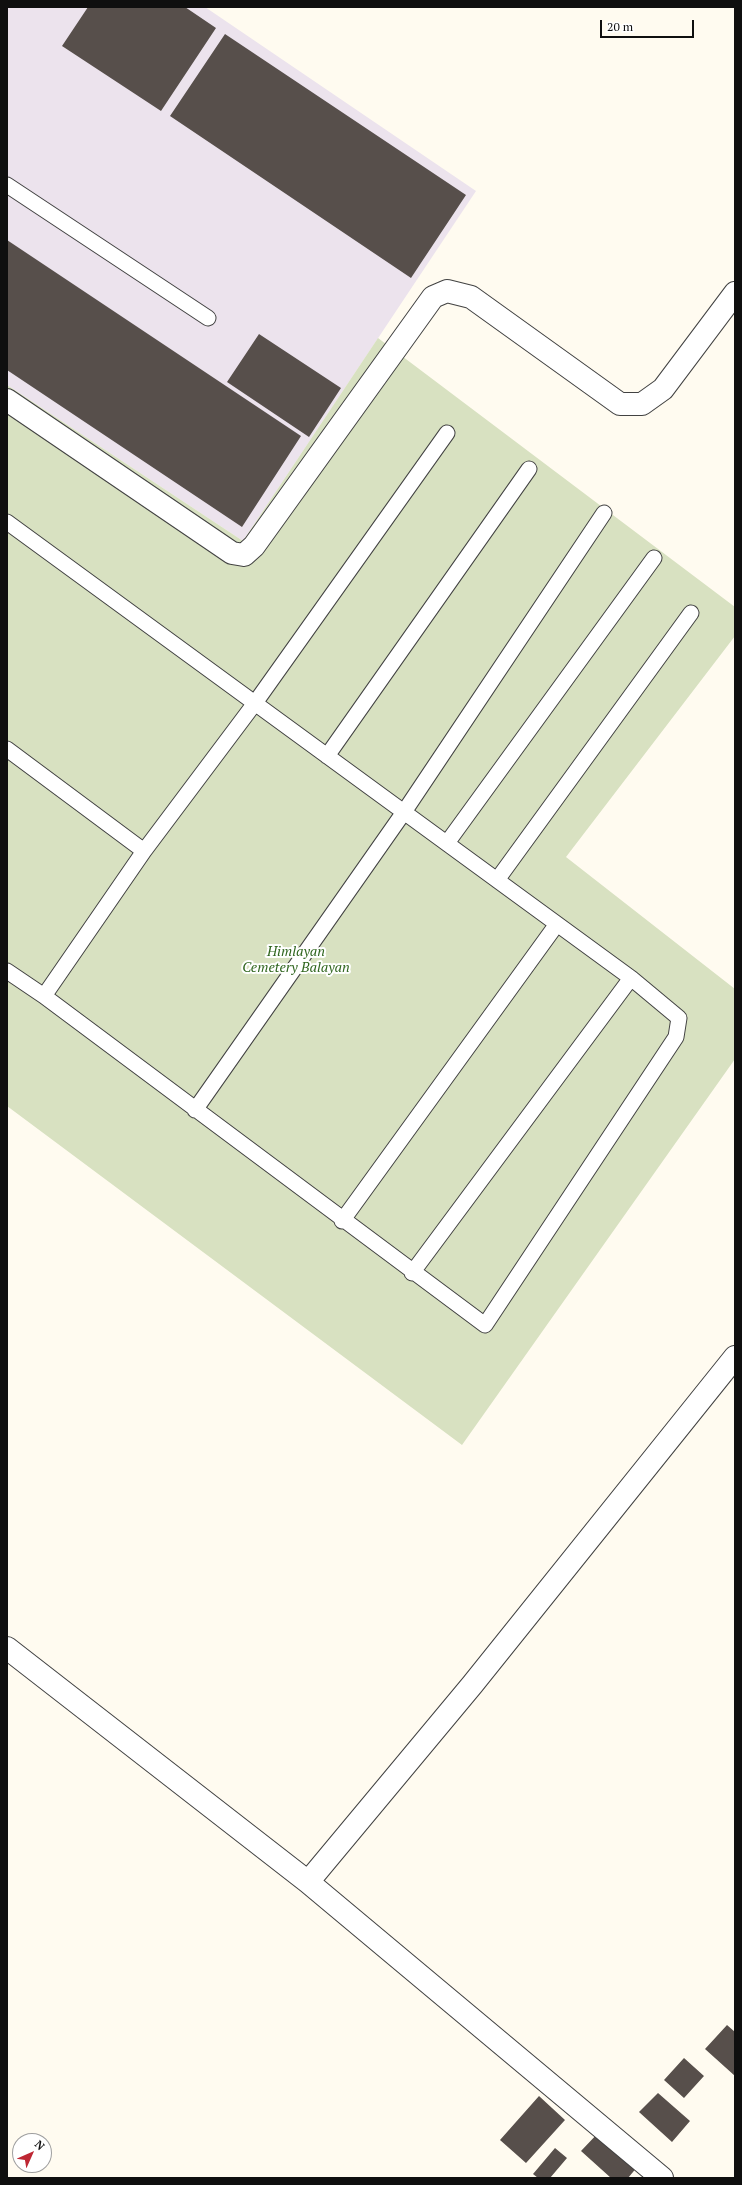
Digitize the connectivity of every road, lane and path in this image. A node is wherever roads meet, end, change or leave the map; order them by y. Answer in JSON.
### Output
{"nodes":[{"id":1,"x":7,"y":185,"type":"edge"},
{"id":2,"x":735,"y":293,"type":"edge"},
{"id":3,"x":208,"y":318,"type":"dead end"},
{"id":4,"x":7,"y":400,"type":"edge"},
{"id":5,"x":448,"y":433,"type":"dead end"},
{"id":6,"x":529,"y":469,"type":"dead end"},
{"id":7,"x":604,"y":513,"type":"dead end"},
{"id":8,"x":7,"y":522,"type":"edge"},
{"id":9,"x":654,"y":558,"type":"dead end"},
{"id":10,"x":691,"y":613,"type":"dead end"},
{"id":11,"x":255,"y":703,"type":"junction"},
{"id":12,"x":7,"y":749,"type":"edge"},
{"id":13,"x":327,"y":756,"type":"junction"},
{"id":14,"x":404,"y":812,"type":"junction"},
{"id":15,"x":447,"y":843,"type":"junction"},
{"id":16,"x":144,"y":851,"type":"junction"},
{"id":17,"x":497,"y":880,"type":"junction"},
{"id":18,"x":557,"y":924,"type":"junction"},
{"id":19,"x":7,"y":971,"type":"edge"},
{"id":20,"x":631,"y":978,"type":"junction"},
{"id":21,"x":44,"y":996,"type":"junction"},
{"id":22,"x":195,"y":1110,"type":"junction"},
{"id":23,"x":342,"y":1221,"type":"junction"},
{"id":24,"x":412,"y":1273,"type":"junction"},
{"id":25,"x":735,"y":1357,"type":"edge"},
{"id":26,"x":7,"y":1648,"type":"edge"},
{"id":27,"x":308,"y":1882,"type":"junction"},
{"id":28,"x":662,"y":2178,"type":"edge"}],
"edges":[{"from":1,"to":3,"type":"lane"},
{"from":2,"to":4,"type":"street"},
{"from":5,"to":11,"type":"lane"},
{"from":6,"to":13,"type":"lane"},
{"from":7,"to":14,"type":"lane"},
{"from":8,"to":11,"type":"lane"},
{"from":9,"to":15,"type":"lane"},
{"from":10,"to":17,"type":"lane"},
{"from":11,"to":13,"type":"lane"},
{"from":11,"to":16,"type":"lane"},
{"from":12,"to":16,"type":"lane"},
{"from":13,"to":14,"type":"lane"},
{"from":14,"to":15,"type":"lane"},
{"from":14,"to":22,"type":"lane"},
{"from":15,"to":17,"type":"lane"},
{"from":16,"to":21,"type":"lane"},
{"from":17,"to":18,"type":"lane"},
{"from":18,"to":20,"type":"lane"},
{"from":18,"to":23,"type":"lane"},
{"from":19,"to":21,"type":"lane"},
{"from":20,"to":24,"type":"lane"},
{"from":20,"to":24,"type":"lane"},
{"from":21,"to":22,"type":"lane"},
{"from":22,"to":23,"type":"lane"},
{"from":23,"to":24,"type":"lane"},
{"from":25,"to":27,"type":"street"},
{"from":26,"to":27,"type":"street"},
{"from":27,"to":28,"type":"street"}]}
